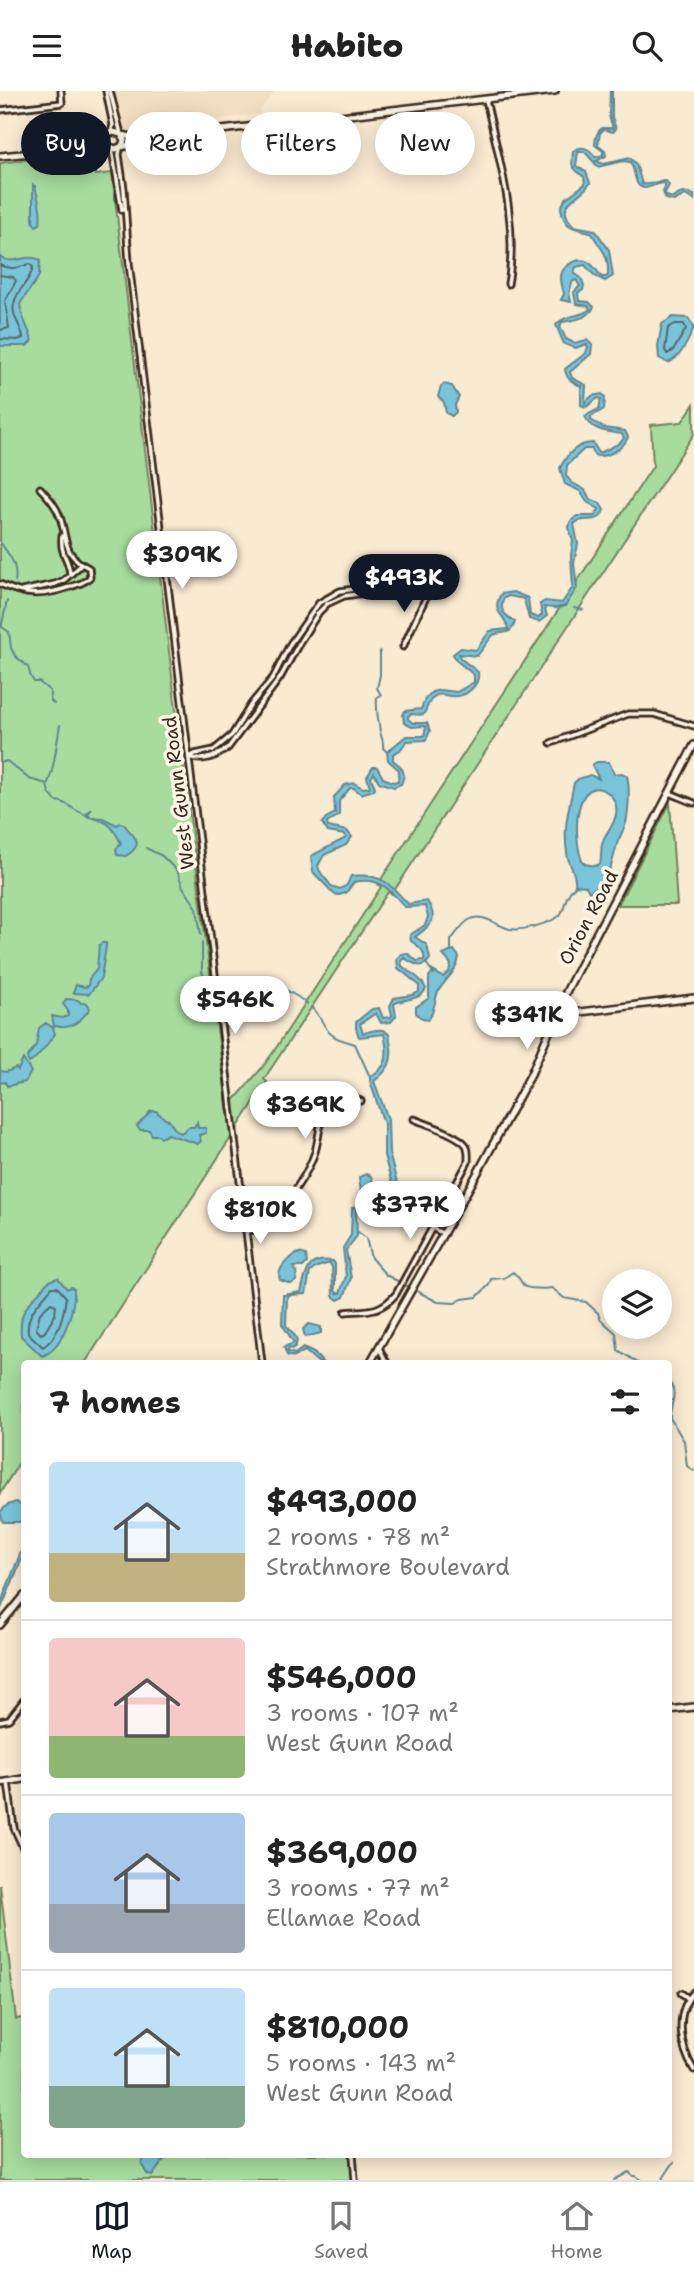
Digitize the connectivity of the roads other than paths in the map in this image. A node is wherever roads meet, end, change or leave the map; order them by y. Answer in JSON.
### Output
{"nodes":[{"id":1,"x":61,"y":91,"type":"edge"},
{"id":2,"x":108,"y":91,"type":"edge"},
{"id":3,"x":555,"y":91,"type":"edge"},
{"id":4,"x":486,"y":99,"type":"junction"},
{"id":5,"x":0,"y":110,"type":"edge"},
{"id":6,"x":227,"y":129,"type":"edge"},
{"id":7,"x":111,"y":134,"type":"joint"},
{"id":8,"x":121,"y":134,"type":"junction"},
{"id":9,"x":125,"y":135,"type":"edge"},
{"id":10,"x":125,"y":146,"type":"edge"},
{"id":11,"x":111,"y":147,"type":"joint"},
{"id":12,"x":121,"y":147,"type":"junction"},
{"id":13,"x":21,"y":154,"type":"edge"},
{"id":14,"x":0,"y":156,"type":"edge"},
{"id":15,"x":124,"y":219,"type":"junction"},
{"id":16,"x":508,"y":284,"type":"dead end"},
{"id":17,"x":40,"y":488,"type":"dead end"},
{"id":18,"x":62,"y":534,"type":"junction"},
{"id":19,"x":81,"y":565,"type":"junction"},
{"id":20,"x":70,"y":574,"type":"junction"},
{"id":21,"x":0,"y":584,"type":"edge"},
{"id":22,"x":399,"y":585,"type":"junction"},
{"id":23,"x":20,"y":591,"type":"junction"},
{"id":24,"x":313,"y":610,"type":"junction"},
{"id":25,"x":318,"y":614,"type":"junction"},
{"id":26,"x":403,"y":647,"type":"dead end"},
{"id":27,"x":269,"y":683,"type":"junction"},
{"id":28,"x":274,"y":687,"type":"junction"},
{"id":29,"x":694,"y":726,"type":"edge"},
{"id":30,"x":551,"y":743,"type":"dead end"},
{"id":31,"x":694,"y":745,"type":"edge"},
{"id":32,"x":214,"y":750,"type":"junction"},
{"id":33,"x":216,"y":756,"type":"junction"},
{"id":34,"x":190,"y":757,"type":"junction"},
{"id":35,"x":670,"y":792,"type":"junction"},
{"id":36,"x":694,"y":803,"type":"edge"},
{"id":37,"x":694,"y":998,"type":"edge"},
{"id":38,"x":556,"y":1015,"type":"junction"},
{"id":39,"x":361,"y":1101,"type":"dead end"},
{"id":40,"x":414,"y":1119,"type":"dead end"},
{"id":41,"x":432,"y":1228,"type":"junction"},
{"id":42,"x":246,"y":1232,"type":"junction"},
{"id":43,"x":444,"y":1234,"type":"junction"},
{"id":44,"x":396,"y":1294,"type":"junction"},
{"id":45,"x":405,"y":1301,"type":"junction"},
{"id":46,"x":345,"y":1312,"type":"dead end"},
{"id":47,"x":379,"y":1348,"type":"junction"},
{"id":48,"x":262,"y":1360,"type":"edge"},
{"id":49,"x":372,"y":1360,"type":"edge"},
{"id":50,"x":385,"y":1360,"type":"edge"},
{"id":51,"x":21,"y":1602,"type":"edge"},
{"id":52,"x":0,"y":1625,"type":"edge"},
{"id":53,"x":21,"y":1705,"type":"edge"},
{"id":54,"x":694,"y":1707,"type":"edge"},
{"id":55,"x":672,"y":1710,"type":"edge"},
{"id":56,"x":0,"y":1721,"type":"edge"},
{"id":57,"x":21,"y":1780,"type":"edge"},
{"id":58,"x":8,"y":1782,"type":"junction"},
{"id":59,"x":0,"y":1783,"type":"edge"},
{"id":60,"x":21,"y":1843,"type":"edge"},
{"id":61,"x":694,"y":1992,"type":"edge"},
{"id":62,"x":681,"y":1993,"type":"dead end"},
{"id":63,"x":688,"y":1998,"type":"junction"},
{"id":64,"x":694,"y":2070,"type":"edge"},
{"id":65,"x":353,"y":2158,"type":"edge"},
{"id":66,"x":355,"y":2180,"type":"edge"}],
"edges":[{"from":1,"to":5,"type":"street"},
{"from":2,"to":7,"type":"street","name":"West Gunn Road"},
{"from":2,"to":8,"type":"street","name":"West Gunn Road"},
{"from":3,"to":4,"type":"main road"},
{"from":4,"to":6,"type":"main road"},
{"from":4,"to":16,"type":"street"},
{"from":7,"to":8,"type":"main road"},
{"from":8,"to":9,"type":"main road"},
{"from":8,"to":12,"type":"main road","name":"West Gunn Road"},
{"from":10,"to":12,"type":"main road"},
{"from":11,"to":12,"type":"main road"},
{"from":11,"to":15,"type":"street","name":"West Gunn Road"},
{"from":12,"to":15,"type":"street","name":"West Gunn Road"},
{"from":13,"to":14,"type":"main road"},
{"from":15,"to":34,"type":"street","name":"West Gunn Road"},
{"from":17,"to":18,"type":"street"},
{"from":18,"to":19,"type":"street"},
{"from":18,"to":20,"type":"street"},
{"from":19,"to":20,"type":"street"},
{"from":19,"to":23,"type":"street"},
{"from":20,"to":23,"type":"street"},
{"from":21,"to":23,"type":"street"},
{"from":22,"to":24,"type":"street"},
{"from":22,"to":25,"type":"street"},
{"from":22,"to":26,"type":"street"},
{"from":24,"to":25,"type":"street"},
{"from":24,"to":27,"type":"street"},
{"from":25,"to":28,"type":"street"},
{"from":27,"to":28,"type":"street"},
{"from":27,"to":32,"type":"street"},
{"from":28,"to":33,"type":"street"},
{"from":29,"to":30,"type":"street"},
{"from":31,"to":35,"type":"main road","name":"Orion Road"},
{"from":32,"to":33,"type":"street"},
{"from":32,"to":34,"type":"street"},
{"from":33,"to":34,"type":"street"},
{"from":34,"to":42,"type":"street","name":"West Gunn Road"},
{"from":35,"to":36,"type":"street"},
{"from":35,"to":38,"type":"main road","name":"Orion Road"},
{"from":37,"to":38,"type":"main road"},
{"from":38,"to":43,"type":"main road","name":"Orion Road"},
{"from":39,"to":42,"type":"street"},
{"from":40,"to":41,"type":"street"},
{"from":41,"to":43,"type":"street"},
{"from":41,"to":44,"type":"street"},
{"from":42,"to":48,"type":"street","name":"West Gunn Road"},
{"from":43,"to":45,"type":"main road","name":"Orion Road"},
{"from":44,"to":45,"type":"street"},
{"from":44,"to":46,"type":"street"},
{"from":45,"to":47,"type":"main road","name":"Orion Road"},
{"from":47,"to":49,"type":"main road","name":"Orion Road"},
{"from":47,"to":50,"type":"street"},
{"from":51,"to":52,"type":"main road"},
{"from":53,"to":56,"type":"street"},
{"from":54,"to":55,"type":"main road"},
{"from":57,"to":58,"type":"main road"},
{"from":58,"to":59,"type":"main road"},
{"from":58,"to":60,"type":"street"},
{"from":61,"to":63,"type":"street"},
{"from":62,"to":63,"type":"street"},
{"from":63,"to":64,"type":"street"},
{"from":65,"to":66,"type":"street"}]}
